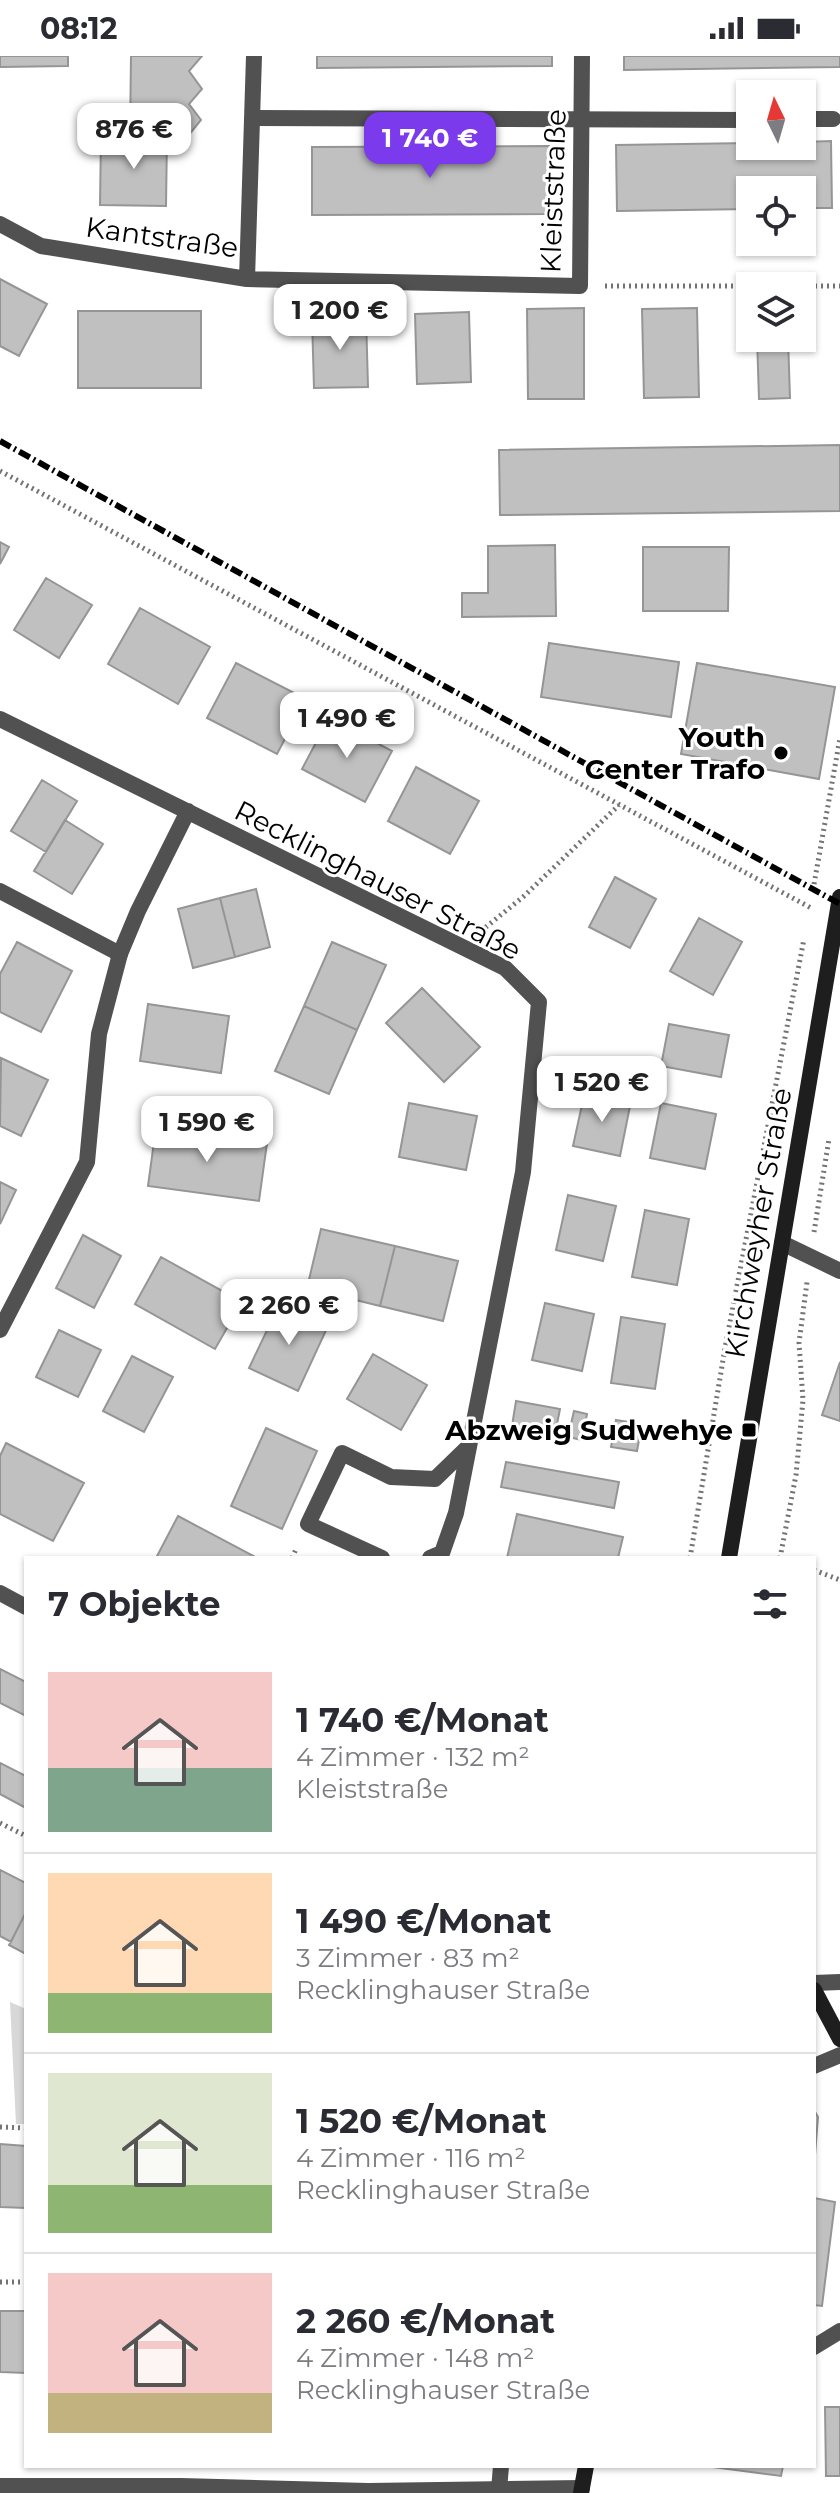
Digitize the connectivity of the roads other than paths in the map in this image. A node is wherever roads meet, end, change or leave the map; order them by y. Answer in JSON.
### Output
{"nodes":[{"id":1,"x":254,"y":56,"type":"edge"},
{"id":2,"x":582,"y":56,"type":"edge"},
{"id":3,"x":253,"y":118,"type":"junction"},
{"id":4,"x":816,"y":119,"type":"edge"},
{"id":5,"x":833,"y":119,"type":"dead end"},
{"id":6,"x":736,"y":120,"type":"edge"},
{"id":7,"x":581,"y":121,"type":"junction"},
{"id":8,"x":0,"y":224,"type":"edge"},
{"id":9,"x":247,"y":279,"type":"junction"},
{"id":10,"x":0,"y":719,"type":"edge"},
{"id":11,"x":188,"y":811,"type":"junction"},
{"id":12,"x":0,"y":891,"type":"edge"},
{"id":13,"x":840,"y":897,"type":"edge"},
{"id":14,"x":120,"y":954,"type":"junction"},
{"id":15,"x":782,"y":1243,"type":"junction"},
{"id":16,"x":840,"y":1271,"type":"edge"},
{"id":17,"x":0,"y":1330,"type":"edge"},
{"id":18,"x":469,"y":1446,"type":"junction"},
{"id":19,"x":378,"y":1556,"type":"edge"},
{"id":20,"x":435,"y":1556,"type":"edge"},
{"id":21,"x":729,"y":1556,"type":"edge"},
{"id":22,"x":0,"y":1594,"type":"edge"},
{"id":23,"x":24,"y":1606,"type":"edge"},
{"id":24,"x":840,"y":1982,"type":"edge"},
{"id":25,"x":816,"y":1983,"type":"edge"},
{"id":26,"x":816,"y":1994,"type":"edge"},
{"id":27,"x":840,"y":2039,"type":"edge"},
{"id":28,"x":840,"y":2055,"type":"edge"},
{"id":29,"x":816,"y":2065,"type":"edge"},
{"id":30,"x":840,"y":2331,"type":"edge"},
{"id":31,"x":816,"y":2346,"type":"edge"},
{"id":32,"x":501,"y":2468,"type":"edge"},
{"id":33,"x":586,"y":2468,"type":"edge"},
{"id":34,"x":0,"y":2486,"type":"edge"},
{"id":35,"x":499,"y":2490,"type":"junction"},
{"id":36,"x":582,"y":2491,"type":"edge"}],
"edges":[{"from":1,"to":3,"type":"street","name":"Kantstraße"},
{"from":2,"to":7,"type":"street","name":"Kleiststraße"},
{"from":3,"to":7,"type":"street"},
{"from":3,"to":9,"type":"street","name":"Kantstraße"},
{"from":4,"to":5,"type":"street"},
{"from":6,"to":7,"type":"street"},
{"from":7,"to":9,"type":"street","name":"Kleiststraße"},
{"from":8,"to":9,"type":"street","name":"Kantstraße"},
{"from":10,"to":11,"type":"street","name":"Recklinghauser Straße"},
{"from":11,"to":14,"type":"street"},
{"from":11,"to":18,"type":"street","name":"Recklinghauser Straße"},
{"from":12,"to":14,"type":"street"},
{"from":13,"to":15,"type":"main road","name":"Kirchweyher Straße"},
{"from":14,"to":17,"type":"street"},
{"from":15,"to":16,"type":"street"},
{"from":15,"to":21,"type":"main road","name":"Kirchweyher Straße"},
{"from":18,"to":19,"type":"street"},
{"from":18,"to":20,"type":"street","name":"Recklinghauser Straße"},
{"from":22,"to":23,"type":"street"},
{"from":24,"to":25,"type":"street"},
{"from":26,"to":27,"type":"main road"},
{"from":28,"to":29,"type":"street"},
{"from":30,"to":31,"type":"street"},
{"from":32,"to":35,"type":"street"},
{"from":33,"to":36,"type":"main road"},
{"from":34,"to":35,"type":"street"},
{"from":35,"to":36,"type":"street"}]}
